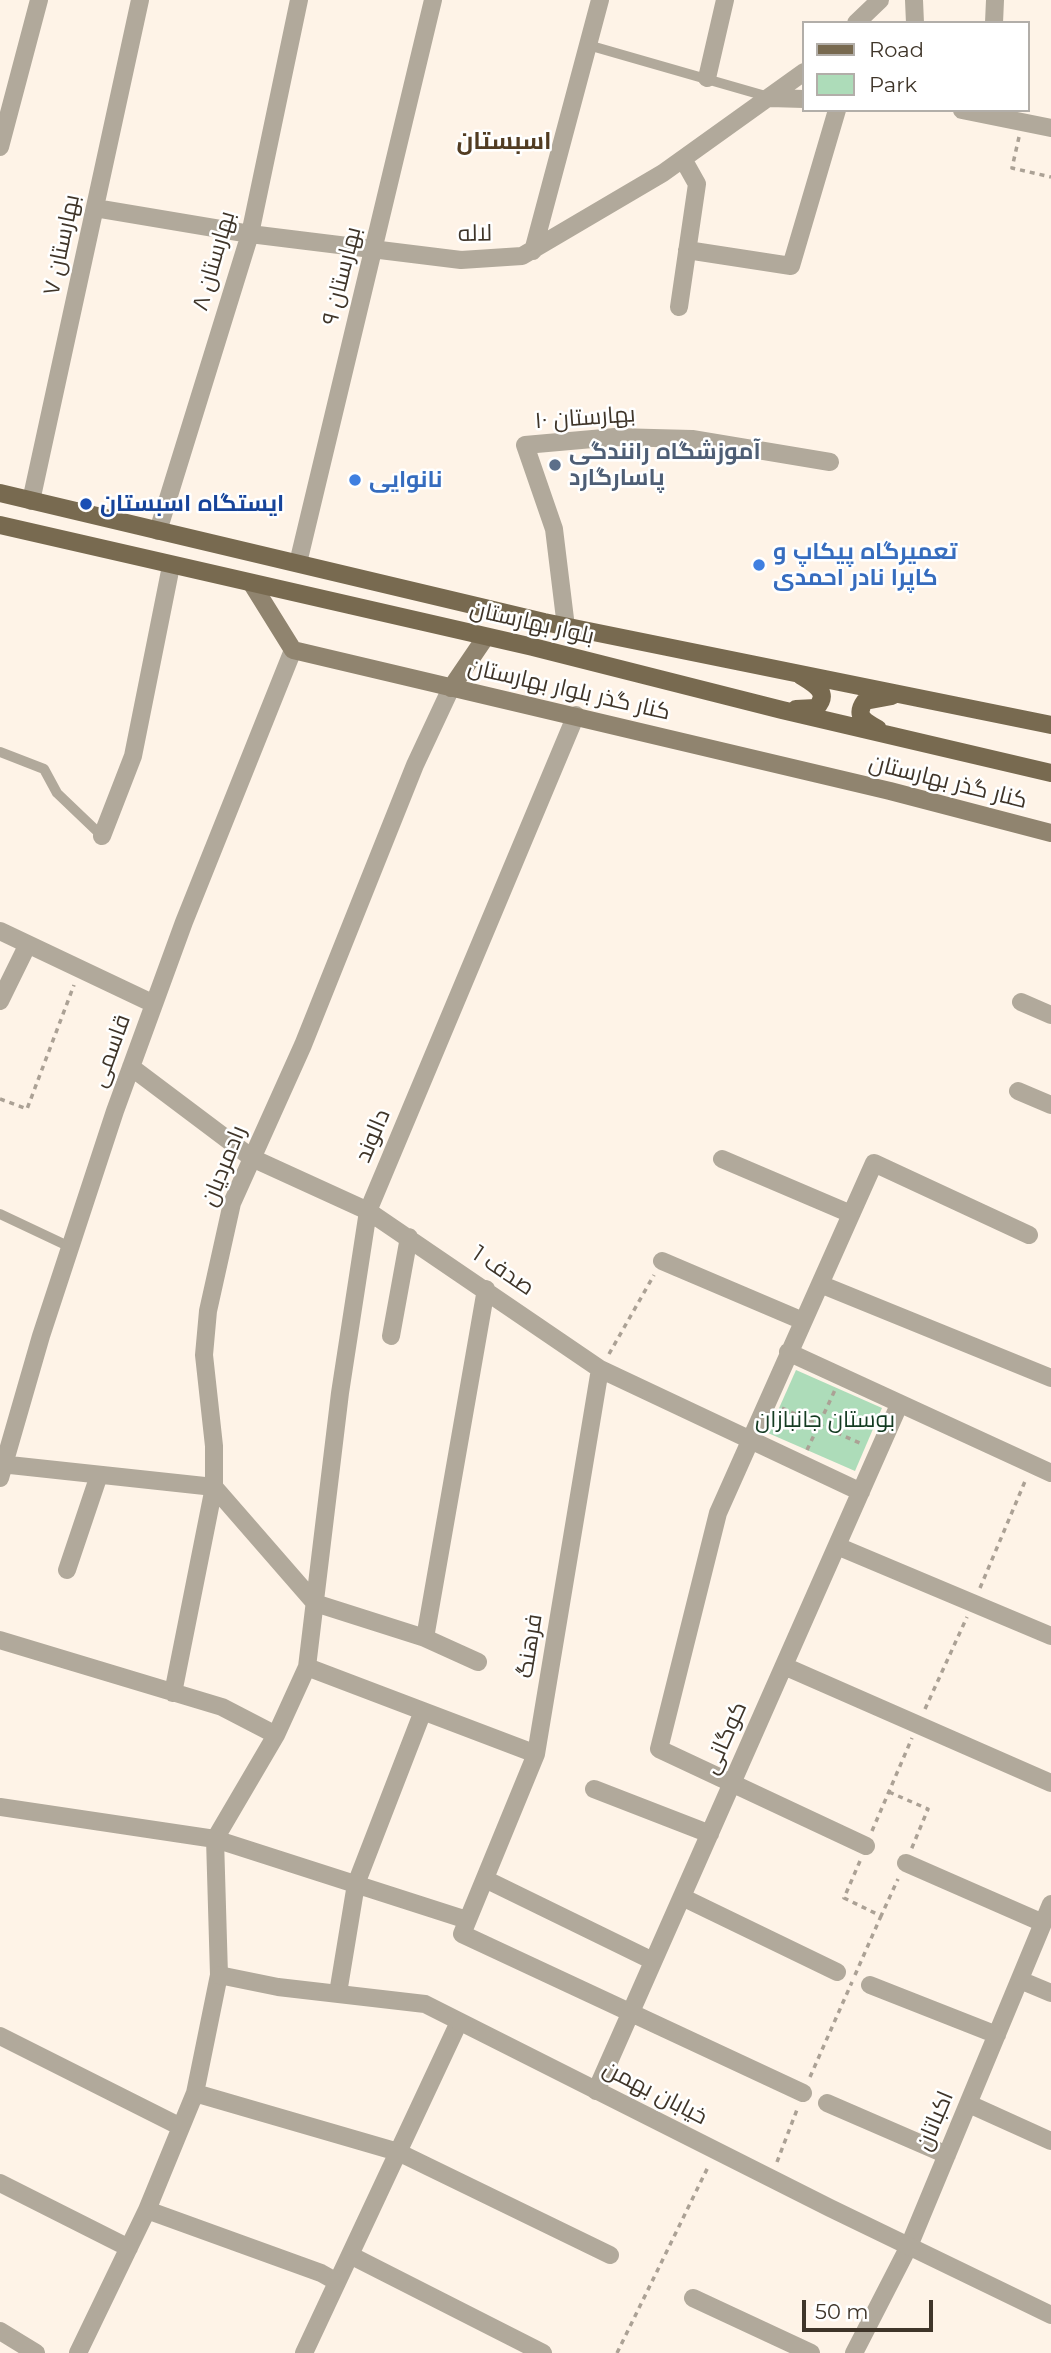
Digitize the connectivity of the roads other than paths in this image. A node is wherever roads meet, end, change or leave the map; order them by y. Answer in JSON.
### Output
{"nodes":[{"id":1,"x":39,"y":0,"type":"edge"},
{"id":2,"x":140,"y":0,"type":"edge"},
{"id":3,"x":299,"y":0,"type":"edge"},
{"id":4,"x":433,"y":0,"type":"edge"},
{"id":5,"x":600,"y":0,"type":"edge"},
{"id":6,"x":725,"y":0,"type":"edge"},
{"id":7,"x":880,"y":0,"type":"edge"},
{"id":8,"x":914,"y":0,"type":"edge"},
{"id":9,"x":995,"y":0,"type":"edge"},
{"id":10,"x":858,"y":21,"type":"edge"},
{"id":11,"x":915,"y":21,"type":"edge"},
{"id":12,"x":994,"y":21,"type":"edge"},
{"id":13,"x":588,"y":45,"type":"junction"},
{"id":14,"x":802,"y":74,"type":"edge"},
{"id":15,"x":708,"y":78,"type":"junction"},
{"id":16,"x":770,"y":98,"type":"junction"},
{"id":17,"x":802,"y":99,"type":"edge"},
{"id":18,"x":836,"y":112,"type":"edge"},
{"id":19,"x":992,"y":113,"type":"edge"},
{"id":20,"x":1051,"y":128,"type":"edge"},
{"id":21,"x":0,"y":147,"type":"edge"},
{"id":22,"x":683,"y":159,"type":"junction"},
{"id":23,"x":95,"y":208,"type":"junction"},
{"id":24,"x":250,"y":233,"type":"junction"},
{"id":25,"x":373,"y":249,"type":"junction"},
{"id":26,"x":687,"y":250,"type":"junction"},
{"id":27,"x":533,"y":251,"type":"junction"},
{"id":28,"x":679,"y":307,"type":"dead end"},
{"id":29,"x":830,"y":462,"type":"dead end"},
{"id":30,"x":0,"y":493,"type":"edge"},
{"id":31,"x":32,"y":501,"type":"junction"},
{"id":32,"x":0,"y":525,"type":"edge"},
{"id":33,"x":158,"y":531,"type":"junction"},
{"id":34,"x":298,"y":564,"type":"junction"},
{"id":35,"x":171,"y":566,"type":"junction"},
{"id":36,"x":252,"y":584,"type":"junction"},
{"id":37,"x":566,"y":626,"type":"junction"},
{"id":38,"x":485,"y":638,"type":"junction"},
{"id":39,"x":293,"y":650,"type":"junction"},
{"id":40,"x":792,"y":670,"type":"junction"},
{"id":41,"x":451,"y":688,"type":"junction"},
{"id":42,"x":899,"y":695,"type":"junction"},
{"id":43,"x":782,"y":710,"type":"junction"},
{"id":44,"x":576,"y":715,"type":"junction"},
{"id":45,"x":1051,"y":725,"type":"edge"},
{"id":46,"x":893,"y":736,"type":"junction"},
{"id":47,"x":0,"y":751,"type":"edge"},
{"id":48,"x":1051,"y":773,"type":"edge"},
{"id":49,"x":834,"y":778,"type":"joint"},
{"id":50,"x":1051,"y":833,"type":"edge"},
{"id":51,"x":102,"y":836,"type":"joint"},
{"id":52,"x":0,"y":931,"type":"edge"},
{"id":53,"x":27,"y":946,"type":"junction"},
{"id":54,"x":0,"y":1001,"type":"edge"},
{"id":55,"x":1021,"y":1002,"type":"dead end"},
{"id":56,"x":154,"y":1004,"type":"junction"},
{"id":57,"x":1051,"y":1015,"type":"edge"},
{"id":58,"x":131,"y":1067,"type":"junction"},
{"id":59,"x":1018,"y":1091,"type":"dead end"},
{"id":60,"x":1051,"y":1105,"type":"edge"},
{"id":61,"x":252,"y":1158,"type":"junction"},
{"id":62,"x":722,"y":1159,"type":"dead end"},
{"id":63,"x":369,"y":1211,"type":"junction"},
{"id":64,"x":0,"y":1214,"type":"edge"},
{"id":65,"x":851,"y":1214,"type":"junction"},
{"id":66,"x":1029,"y":1235,"type":"dead end"},
{"id":67,"x":409,"y":1237,"type":"junction"},
{"id":68,"x":70,"y":1247,"type":"junction"},
{"id":69,"x":662,"y":1261,"type":"road end"},
{"id":70,"x":820,"y":1284,"type":"junction"},
{"id":71,"x":486,"y":1289,"type":"junction"},
{"id":72,"x":803,"y":1321,"type":"junction"},
{"id":73,"x":391,"y":1336,"type":"dead end"},
{"id":74,"x":788,"y":1352,"type":"junction"},
{"id":75,"x":600,"y":1369,"type":"junction"},
{"id":76,"x":1051,"y":1378,"type":"edge"},
{"id":77,"x":900,"y":1405,"type":"junction"},
{"id":78,"x":748,"y":1441,"type":"junction"},
{"id":79,"x":2,"y":1469,"type":"edge"},
{"id":80,"x":1051,"y":1473,"type":"edge"},
{"id":81,"x":99,"y":1475,"type":"junction"},
{"id":82,"x":214,"y":1487,"type":"junction"},
{"id":83,"x":861,"y":1492,"type":"junction"},
{"id":84,"x":837,"y":1546,"type":"junction"},
{"id":85,"x":67,"y":1570,"type":"dead end"},
{"id":86,"x":315,"y":1603,"type":"junction"},
{"id":87,"x":1051,"y":1636,"type":"edge"},
{"id":88,"x":425,"y":1638,"type":"junction"},
{"id":89,"x":0,"y":1640,"type":"edge"},
{"id":90,"x":478,"y":1662,"type":"dead end"},
{"id":91,"x":784,"y":1666,"type":"junction"},
{"id":92,"x":307,"y":1667,"type":"junction"},
{"id":93,"x":173,"y":1693,"type":"junction"},
{"id":94,"x":423,"y":1711,"type":"junction"},
{"id":95,"x":276,"y":1735,"type":"junction"},
{"id":96,"x":536,"y":1754,"type":"junction"},
{"id":97,"x":733,"y":1782,"type":"junction"},
{"id":98,"x":1051,"y":1783,"type":"edge"},
{"id":99,"x":594,"y":1789,"type":"dead end"},
{"id":100,"x":0,"y":1807,"type":"edge"},
{"id":101,"x":710,"y":1834,"type":"junction"},
{"id":102,"x":215,"y":1839,"type":"junction"},
{"id":103,"x":866,"y":1846,"type":"dead end"},
{"id":104,"x":906,"y":1863,"type":"dead end"},
{"id":105,"x":485,"y":1879,"type":"junction"},
{"id":106,"x":356,"y":1884,"type":"junction"},
{"id":107,"x":682,"y":1896,"type":"junction"},
{"id":108,"x":1051,"y":1904,"type":"edge"},
{"id":109,"x":467,"y":1920,"type":"junction"},
{"id":110,"x":1043,"y":1923,"type":"junction"},
{"id":111,"x":653,"y":1961,"type":"junction"},
{"id":112,"x":837,"y":1972,"type":"dead end"},
{"id":113,"x":219,"y":1975,"type":"junction"},
{"id":114,"x":1020,"y":1979,"type":"junction"},
{"id":115,"x":870,"y":1985,"type":"dead end"},
{"id":116,"x":338,"y":1993,"type":"junction"},
{"id":117,"x":1051,"y":1993,"type":"edge"},
{"id":118,"x":630,"y":2014,"type":"junction"},
{"id":119,"x":459,"y":2022,"type":"junction"},
{"id":120,"x":997,"y":2035,"type":"junction"},
{"id":121,"x":0,"y":2036,"type":"edge"},
{"id":122,"x":596,"y":2091,"type":"junction"},
{"id":123,"x":195,"y":2093,"type":"junction"},
{"id":124,"x":803,"y":2093,"type":"road end"},
{"id":125,"x":827,"y":2103,"type":"dead end"},
{"id":126,"x":969,"y":2104,"type":"junction"},
{"id":127,"x":181,"y":2127,"type":"junction"},
{"id":128,"x":1051,"y":2141,"type":"edge"},
{"id":129,"x":398,"y":2152,"type":"junction"},
{"id":130,"x":947,"y":2155,"type":"junction"},
{"id":131,"x":0,"y":2183,"type":"edge"},
{"id":132,"x":147,"y":2210,"type":"junction"},
{"id":133,"x":909,"y":2246,"type":"junction"},
{"id":134,"x":129,"y":2248,"type":"junction"},
{"id":135,"x":349,"y":2255,"type":"junction"},
{"id":136,"x":610,"y":2255,"type":"dead end"},
{"id":137,"x":337,"y":2282,"type":"junction"},
{"id":138,"x":692,"y":2298,"type":"dead end"},
{"id":139,"x":1051,"y":2315,"type":"edge"},
{"id":140,"x":0,"y":2331,"type":"edge"},
{"id":141,"x":36,"y":2353,"type":"edge"},
{"id":142,"x":78,"y":2353,"type":"edge"},
{"id":143,"x":304,"y":2353,"type":"edge"},
{"id":144,"x":543,"y":2353,"type":"edge"},
{"id":145,"x":811,"y":2353,"type":"edge"},
{"id":146,"x":854,"y":2353,"type":"edge"}],
"edges":[{"from":1,"to":21,"type":"street"},
{"from":2,"to":23,"type":"street","name":"بهارستان ۷"},
{"from":3,"to":24,"type":"street","name":"بهارستان ۸"},
{"from":4,"to":25,"type":"street","name":"بهارستان ۹"},
{"from":5,"to":13,"type":"street"},
{"from":6,"to":15,"type":"street"},
{"from":7,"to":10,"type":"street"},
{"from":8,"to":11,"type":"street"},
{"from":9,"to":12,"type":"street"},
{"from":13,"to":15,"type":"lane"},
{"from":13,"to":27,"type":"street"},
{"from":14,"to":16,"type":"street","name":"لاله"},
{"from":15,"to":16,"type":"lane"},
{"from":16,"to":17,"type":"street"},
{"from":16,"to":22,"type":"street","name":"لاله"},
{"from":18,"to":26,"type":"street"},
{"from":19,"to":20,"type":"street"},
{"from":22,"to":26,"type":"street"},
{"from":22,"to":27,"type":"street","name":"لاله"},
{"from":23,"to":24,"type":"street","name":"لاله"},
{"from":23,"to":31,"type":"street","name":"بهارستان ۷"},
{"from":24,"to":25,"type":"street","name":"لاله"},
{"from":24,"to":33,"type":"street","name":"بهارستان ۸"},
{"from":25,"to":27,"type":"street","name":"لاله"},
{"from":25,"to":34,"type":"street","name":"بهارستان ۹"},
{"from":26,"to":28,"type":"street"},
{"from":29,"to":37,"type":"street","name":"بهارستان ۱۰"},
{"from":30,"to":31,"type":"main road","name":"بلوار بهارستان"},
{"from":31,"to":33,"type":"main road","name":"بلوار بهارستان"},
{"from":32,"to":35,"type":"main road","name":"بلوار بهارستان"},
{"from":33,"to":34,"type":"main road","name":"بلوار بهارستان"},
{"from":34,"to":37,"type":"main road","name":"بلوار بهارستان"},
{"from":35,"to":36,"type":"main road","name":"بلوار بهارستان"},
{"from":35,"to":51,"type":"street"},
{"from":36,"to":38,"type":"main road","name":"بلوار بهارستان"},
{"from":36,"to":39,"type":"main road"},
{"from":37,"to":40,"type":"main road","name":"بلوار بهارستان"},
{"from":38,"to":41,"type":"main road"},
{"from":38,"to":43,"type":"main road","name":"بلوار بهارستان"},
{"from":39,"to":41,"type":"main road","name":"کنار گذر بلوار بهارستان"},
{"from":39,"to":56,"type":"street","name":"قاسمی"},
{"from":40,"to":42,"type":"main road","name":"بلوار بهارستان"},
{"from":40,"to":43,"type":"main road"},
{"from":41,"to":44,"type":"main road","name":"کنار گذر بلوار بهارستان"},
{"from":41,"to":61,"type":"street","name":"رادمردیان"},
{"from":42,"to":45,"type":"main road","name":"بلوار بهارستان"},
{"from":42,"to":46,"type":"main road"},
{"from":43,"to":46,"type":"main road","name":"بلوار بهارستان"},
{"from":44,"to":49,"type":"main road","name":"کنار گذر بلوار بهارستان"},
{"from":44,"to":63,"type":"street","name":"دالوند"},
{"from":46,"to":48,"type":"main road","name":"بلوار بهارستان"},
{"from":47,"to":51,"type":"lane"},
{"from":49,"to":50,"type":"main road","name":"کنار گذر بهارستان"},
{"from":52,"to":53,"type":"street"},
{"from":53,"to":54,"type":"street"},
{"from":53,"to":56,"type":"street"},
{"from":55,"to":57,"type":"street"},
{"from":56,"to":58,"type":"street","name":"قاسمی"},
{"from":58,"to":61,"type":"street","name":"صدف 1"},
{"from":58,"to":68,"type":"street","name":"قاسمی"},
{"from":59,"to":60,"type":"street"},
{"from":61,"to":63,"type":"street","name":"صدف 1"},
{"from":61,"to":82,"type":"street","name":"رادمردیان"},
{"from":62,"to":65,"type":"street"},
{"from":63,"to":67,"type":"street","name":"صدف 1"},
{"from":63,"to":86,"type":"street","name":"دالوند"},
{"from":64,"to":68,"type":"lane"},
{"from":65,"to":66,"type":"street"},
{"from":65,"to":70,"type":"street"},
{"from":67,"to":71,"type":"street","name":"صدف 1"},
{"from":67,"to":73,"type":"street"},
{"from":68,"to":79,"type":"street","name":"قاسمی"},
{"from":69,"to":72,"type":"street"},
{"from":70,"to":72,"type":"street"},
{"from":70,"to":76,"type":"street"},
{"from":71,"to":75,"type":"street","name":"صدف 1"},
{"from":71,"to":88,"type":"street"},
{"from":72,"to":74,"type":"street"},
{"from":74,"to":77,"type":"street"},
{"from":74,"to":78,"type":"street"},
{"from":75,"to":78,"type":"street","name":"صدف 1"},
{"from":75,"to":96,"type":"street","name":"فرهنگ"},
{"from":77,"to":80,"type":"street"},
{"from":77,"to":83,"type":"street","name":"کوگانی"},
{"from":78,"to":83,"type":"street","name":"صدف 1"},
{"from":78,"to":97,"type":"street"},
{"from":79,"to":81,"type":"street"},
{"from":81,"to":82,"type":"street"},
{"from":81,"to":85,"type":"street"},
{"from":82,"to":86,"type":"street"},
{"from":82,"to":93,"type":"street","name":"رادمردیان"},
{"from":83,"to":84,"type":"street","name":"کوگانی"},
{"from":84,"to":87,"type":"street"},
{"from":84,"to":91,"type":"street","name":"کوگانی"},
{"from":86,"to":88,"type":"street"},
{"from":86,"to":92,"type":"street","name":"دالوند"},
{"from":88,"to":90,"type":"street"},
{"from":89,"to":93,"type":"street"},
{"from":91,"to":97,"type":"street","name":"کوگانی"},
{"from":91,"to":98,"type":"street"},
{"from":92,"to":94,"type":"street"},
{"from":92,"to":95,"type":"street","name":"دالوند"},
{"from":93,"to":95,"type":"street"},
{"from":94,"to":96,"type":"street"},
{"from":94,"to":106,"type":"street"},
{"from":95,"to":102,"type":"street","name":"دالوند"},
{"from":96,"to":105,"type":"street","name":"فرهنگ"},
{"from":97,"to":101,"type":"street","name":"کوگانی"},
{"from":97,"to":103,"type":"street"},
{"from":99,"to":101,"type":"street"},
{"from":100,"to":102,"type":"street"},
{"from":101,"to":107,"type":"street","name":"کوگانی"},
{"from":102,"to":106,"type":"street"},
{"from":102,"to":113,"type":"street"},
{"from":104,"to":110,"type":"street"},
{"from":105,"to":109,"type":"street","name":"فرهنگ"},
{"from":105,"to":111,"type":"street"},
{"from":106,"to":109,"type":"street"},
{"from":106,"to":116,"type":"street"},
{"from":107,"to":111,"type":"street","name":"کوگانی"},
{"from":107,"to":112,"type":"street"},
{"from":108,"to":110,"type":"street","name":"اکباتان"},
{"from":109,"to":118,"type":"street"},
{"from":110,"to":114,"type":"street","name":"اکباتان"},
{"from":111,"to":118,"type":"street","name":"کوگانی"},
{"from":113,"to":116,"type":"street","name":"خیابان بهمن"},
{"from":113,"to":123,"type":"street"},
{"from":114,"to":117,"type":"street"},
{"from":114,"to":120,"type":"street","name":"اکباتان"},
{"from":115,"to":120,"type":"street"},
{"from":116,"to":119,"type":"street","name":"خیابان بهمن"},
{"from":118,"to":122,"type":"street","name":"کوگانی"},
{"from":118,"to":124,"type":"street"},
{"from":119,"to":122,"type":"street","name":"خیابان بهمن"},
{"from":119,"to":129,"type":"street"},
{"from":120,"to":126,"type":"street","name":"اکباتان"},
{"from":121,"to":127,"type":"street"},
{"from":122,"to":133,"type":"street","name":"خیابان بهمن"},
{"from":123,"to":127,"type":"street"},
{"from":123,"to":129,"type":"street"},
{"from":125,"to":130,"type":"street"},
{"from":126,"to":128,"type":"street"},
{"from":126,"to":130,"type":"street","name":"اکباتان"},
{"from":127,"to":132,"type":"street"},
{"from":129,"to":135,"type":"street"},
{"from":129,"to":136,"type":"street"},
{"from":130,"to":133,"type":"street","name":"اکباتان"},
{"from":131,"to":134,"type":"street"},
{"from":132,"to":134,"type":"street"},
{"from":132,"to":137,"type":"street"},
{"from":133,"to":139,"type":"street","name":"خیابان بهمن"},
{"from":133,"to":146,"type":"street","name":"اکباتان"},
{"from":134,"to":142,"type":"street"},
{"from":135,"to":137,"type":"street"},
{"from":135,"to":144,"type":"street"},
{"from":137,"to":143,"type":"street"},
{"from":138,"to":145,"type":"street"},
{"from":140,"to":141,"type":"street"}]}
